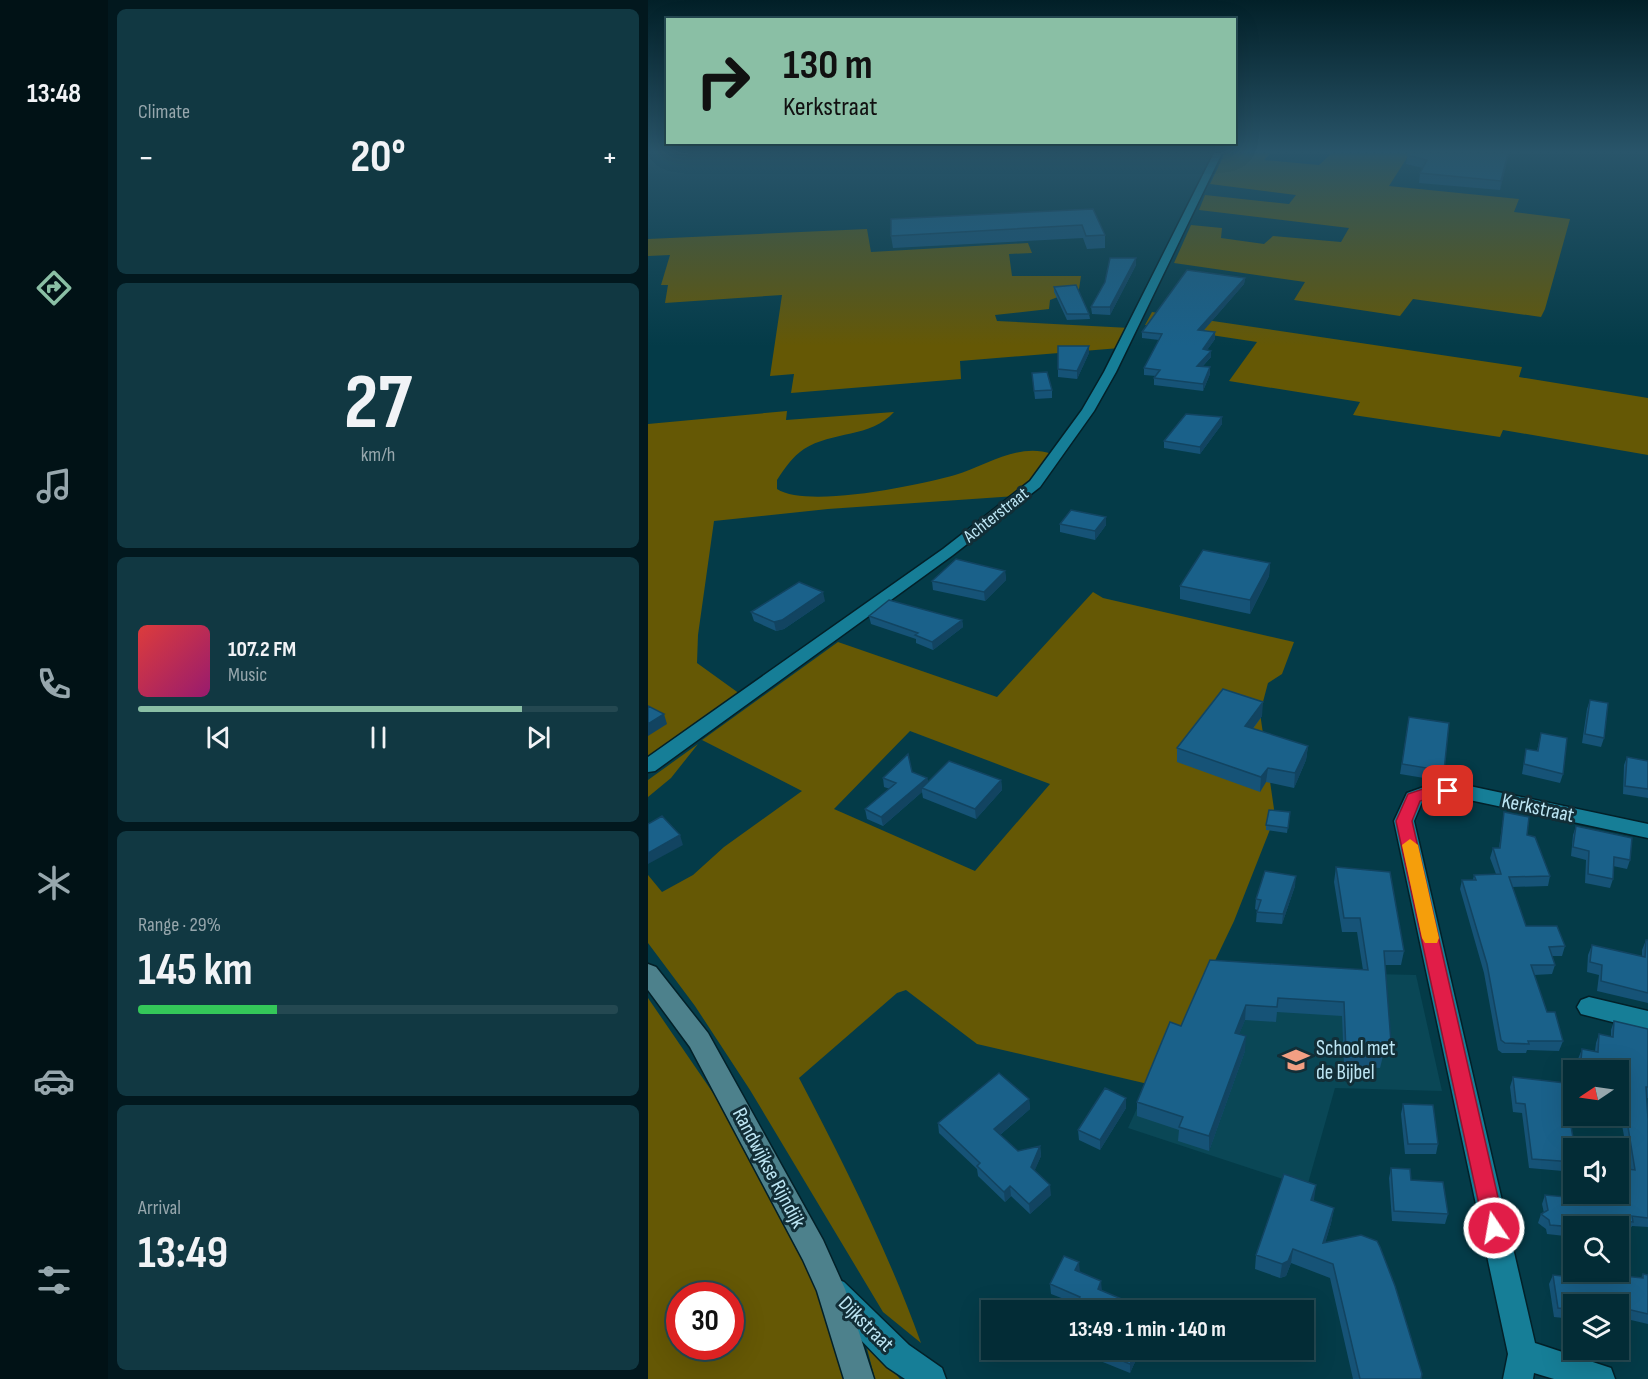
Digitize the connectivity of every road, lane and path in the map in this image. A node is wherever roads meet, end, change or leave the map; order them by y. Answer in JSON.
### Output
{"nodes":[{"id":1,"x":1186,"y":217,"type":"edge"},
{"id":2,"x":648,"y":766,"type":"edge"},
{"id":3,"x":1648,"y":831,"type":"edge"},
{"id":4,"x":648,"y":973,"type":"edge"},
{"id":5,"x":1589,"y":1007,"type":"dead end"},
{"id":6,"x":1648,"y":1021,"type":"edge"},
{"id":7,"x":831,"y":1289,"type":"junction"},
{"id":8,"x":1520,"y":1367,"type":"edge"},
{"id":9,"x":859,"y":1379,"type":"edge"},
{"id":10,"x":930,"y":1379,"type":"edge"},
{"id":11,"x":1600,"y":1379,"type":"edge"}],
"edges":[{"from":1,"to":2,"type":"street","name":"Achterstraat"},
{"from":3,"to":8,"type":"street","name":"Kerkstraat"},
{"from":4,"to":7,"type":"street","name":"Randwijkse Rijndijk"},
{"from":5,"to":6,"type":"street"},
{"from":7,"to":9,"type":"street","name":"Randwijkse Rijndijk"},
{"from":7,"to":10,"type":"street","name":"Dijkstraat"},
{"from":8,"to":11,"type":"street"}]}
